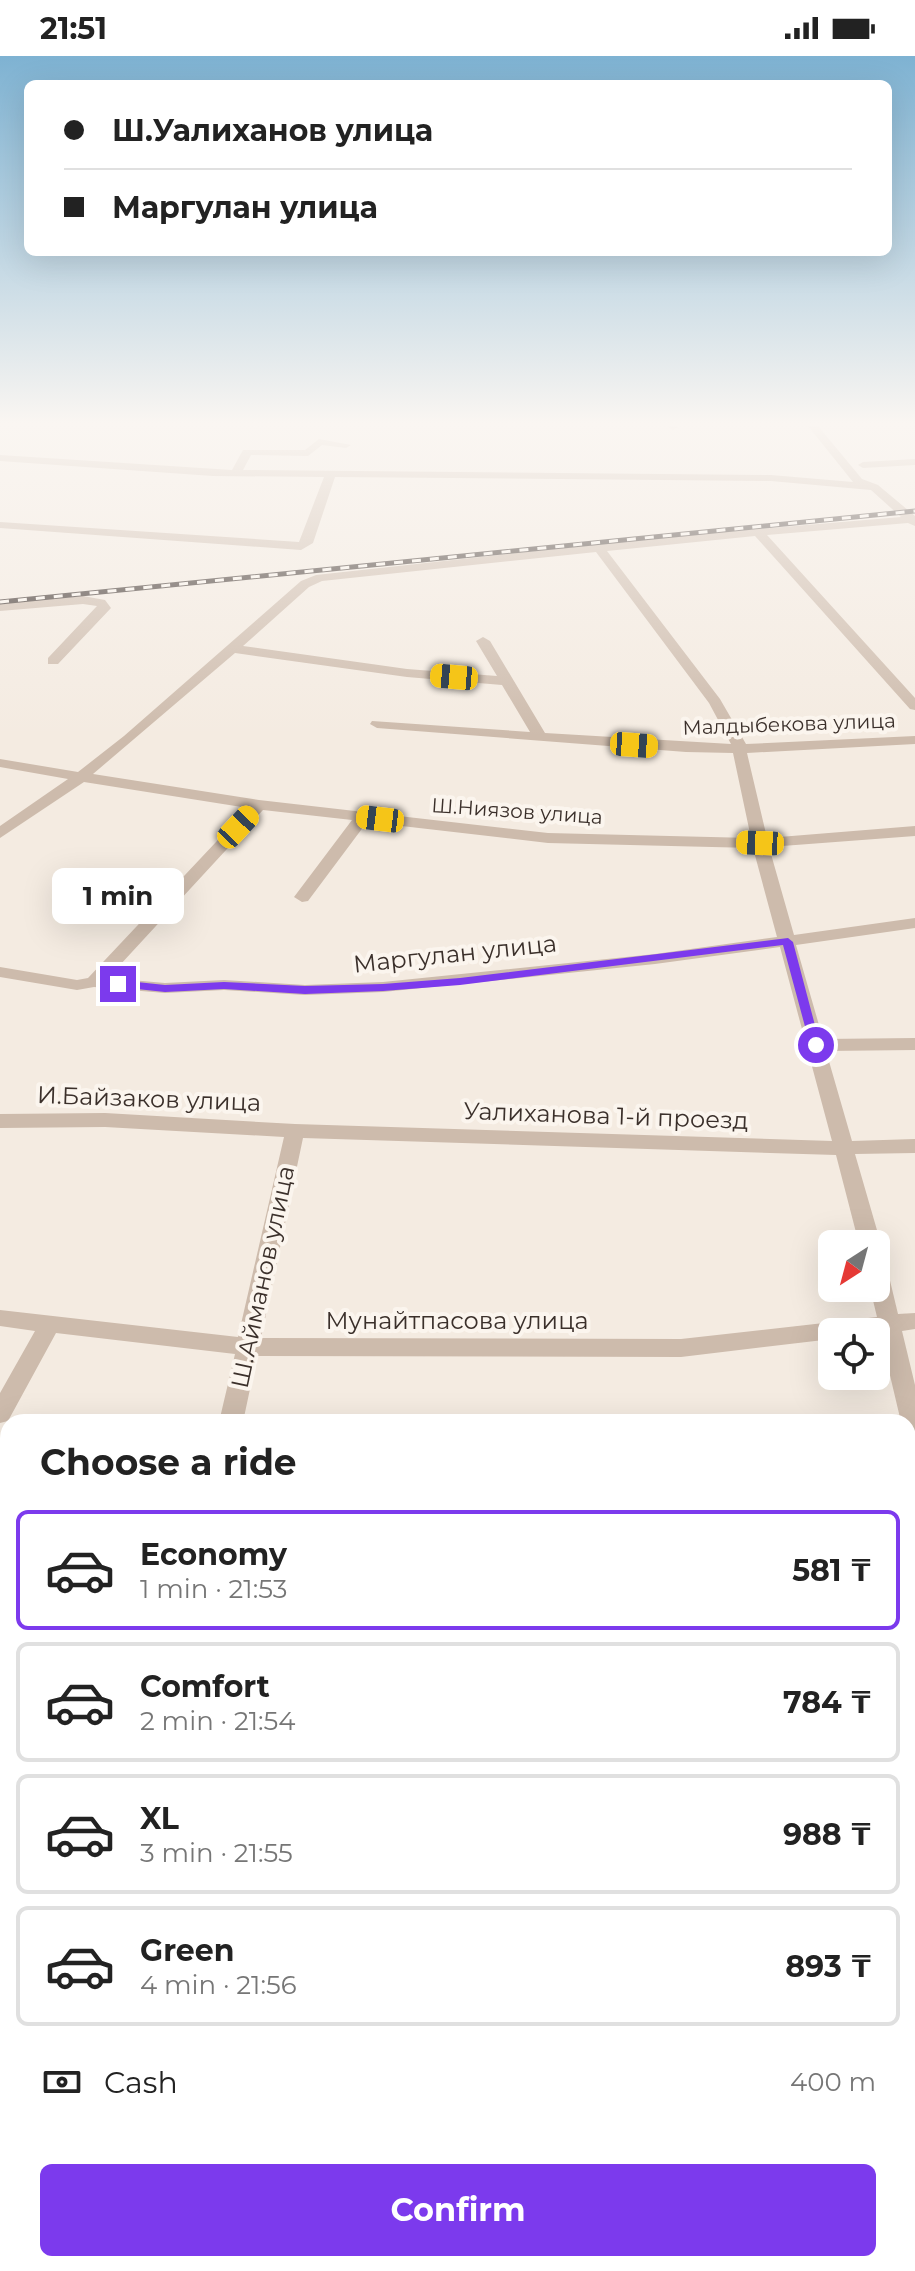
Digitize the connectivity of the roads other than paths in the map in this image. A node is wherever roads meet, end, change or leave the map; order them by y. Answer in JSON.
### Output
{"nodes":[{"id":1,"x":63,"y":529,"type":"edge"},
{"id":2,"x":312,"y":529,"type":"edge"},
{"id":3,"x":805,"y":529,"type":"edge"},
{"id":4,"x":758,"y":533,"type":"junction"},
{"id":5,"x":600,"y":549,"type":"junction"},
{"id":6,"x":0,"y":607,"type":"edge"},
{"id":7,"x":483,"y":641,"type":"dead end"},
{"id":8,"x":231,"y":648,"type":"junction"},
{"id":9,"x":53,"y":661,"type":"dead end"},
{"id":10,"x":507,"y":681,"type":"junction"},
{"id":11,"x":915,"y":706,"type":"edge"},
{"id":12,"x":377,"y":724,"type":"dead end"},
{"id":13,"x":540,"y":737,"type":"junction"},
{"id":14,"x":915,"y":740,"type":"edge"},
{"id":15,"x":740,"y":749,"type":"junction"},
{"id":16,"x":0,"y":763,"type":"edge"},
{"id":17,"x":81,"y":777,"type":"junction"},
{"id":18,"x":259,"y":805,"type":"junction"},
{"id":19,"x":363,"y":817,"type":"junction"},
{"id":20,"x":915,"y":831,"type":"edge"},
{"id":21,"x":0,"y":833,"type":"edge"},
{"id":22,"x":760,"y":843,"type":"junction"},
{"id":23,"x":302,"y":897,"type":"dead end"},
{"id":24,"x":915,"y":923,"type":"edge"},
{"id":25,"x":788,"y":942,"type":"junction"},
{"id":26,"x":0,"y":972,"type":"edge"},
{"id":27,"x":94,"y":982,"type":"junction"},
{"id":28,"x":915,"y":1044,"type":"edge"},
{"id":29,"x":816,"y":1045,"type":"junction"},
{"id":30,"x":0,"y":1121,"type":"edge"},
{"id":31,"x":295,"y":1131,"type":"junction"},
{"id":32,"x":915,"y":1146,"type":"edge"},
{"id":33,"x":844,"y":1148,"type":"junction"},
{"id":34,"x":866,"y":1230,"type":"edge"},
{"id":35,"x":885,"y":1302,"type":"edge"},
{"id":36,"x":0,"y":1318,"type":"edge"},
{"id":37,"x":915,"y":1321,"type":"edge"},
{"id":38,"x":50,"y":1324,"type":"junction"},
{"id":39,"x":891,"y":1324,"type":"junction"},
{"id":40,"x":247,"y":1347,"type":"junction"},
{"id":41,"x":0,"y":1414,"type":"edge"},
{"id":42,"x":233,"y":1414,"type":"edge"},
{"id":43,"x":911,"y":1414,"type":"edge"}],
"edges":[{"from":1,"to":2,"type":"street"},
{"from":3,"to":4,"type":"street"},
{"from":4,"to":5,"type":"street"},
{"from":4,"to":11,"type":"street"},
{"from":5,"to":8,"type":"street"},
{"from":5,"to":15,"type":"street"},
{"from":6,"to":9,"type":"street"},
{"from":7,"to":10,"type":"street"},
{"from":8,"to":10,"type":"street"},
{"from":8,"to":17,"type":"street"},
{"from":10,"to":13,"type":"street"},
{"from":12,"to":13,"type":"street","name":"Малдыбекова улица"},
{"from":13,"to":15,"type":"street","name":"Малдыбекова улица"},
{"from":14,"to":15,"type":"street","name":"Малдыбекова улица"},
{"from":15,"to":22,"type":"street"},
{"from":16,"to":17,"type":"street","name":"Ш.Ниязов улица"},
{"from":17,"to":18,"type":"street","name":"Ш.Ниязов улица"},
{"from":17,"to":21,"type":"street"},
{"from":18,"to":19,"type":"street","name":"Ш.Ниязов улица"},
{"from":18,"to":27,"type":"street"},
{"from":19,"to":22,"type":"street","name":"Ш.Ниязов улица"},
{"from":19,"to":23,"type":"street"},
{"from":20,"to":22,"type":"street","name":"Ш.Ниязов улица"},
{"from":22,"to":25,"type":"street"},
{"from":24,"to":25,"type":"street","name":"Маргулан улица"},
{"from":25,"to":27,"type":"street","name":"Маргулан улица"},
{"from":25,"to":29,"type":"street"},
{"from":26,"to":27,"type":"street","name":"Маргулан улица"},
{"from":28,"to":29,"type":"street"},
{"from":29,"to":33,"type":"street"},
{"from":30,"to":31,"type":"street","name":"И.Байзаков улица"},
{"from":31,"to":33,"type":"street","name":"Уалиханова 1-й проезд"},
{"from":31,"to":40,"type":"street","name":"Ш.Айманов улица"},
{"from":32,"to":33,"type":"street","name":"Уалиханова 1-й проезд"},
{"from":33,"to":34,"type":"street"},
{"from":35,"to":39,"type":"street"},
{"from":36,"to":38,"type":"street","name":"Мунайтпасова улица"},
{"from":37,"to":39,"type":"street","name":"Мунайтпасова улица"},
{"from":38,"to":40,"type":"street","name":"Мунайтпасова улица"},
{"from":38,"to":41,"type":"street"},
{"from":39,"to":40,"type":"street","name":"Мунайтпасова улица"},
{"from":39,"to":43,"type":"street"},
{"from":40,"to":42,"type":"street","name":"Ш.Айманов улица"}]}
